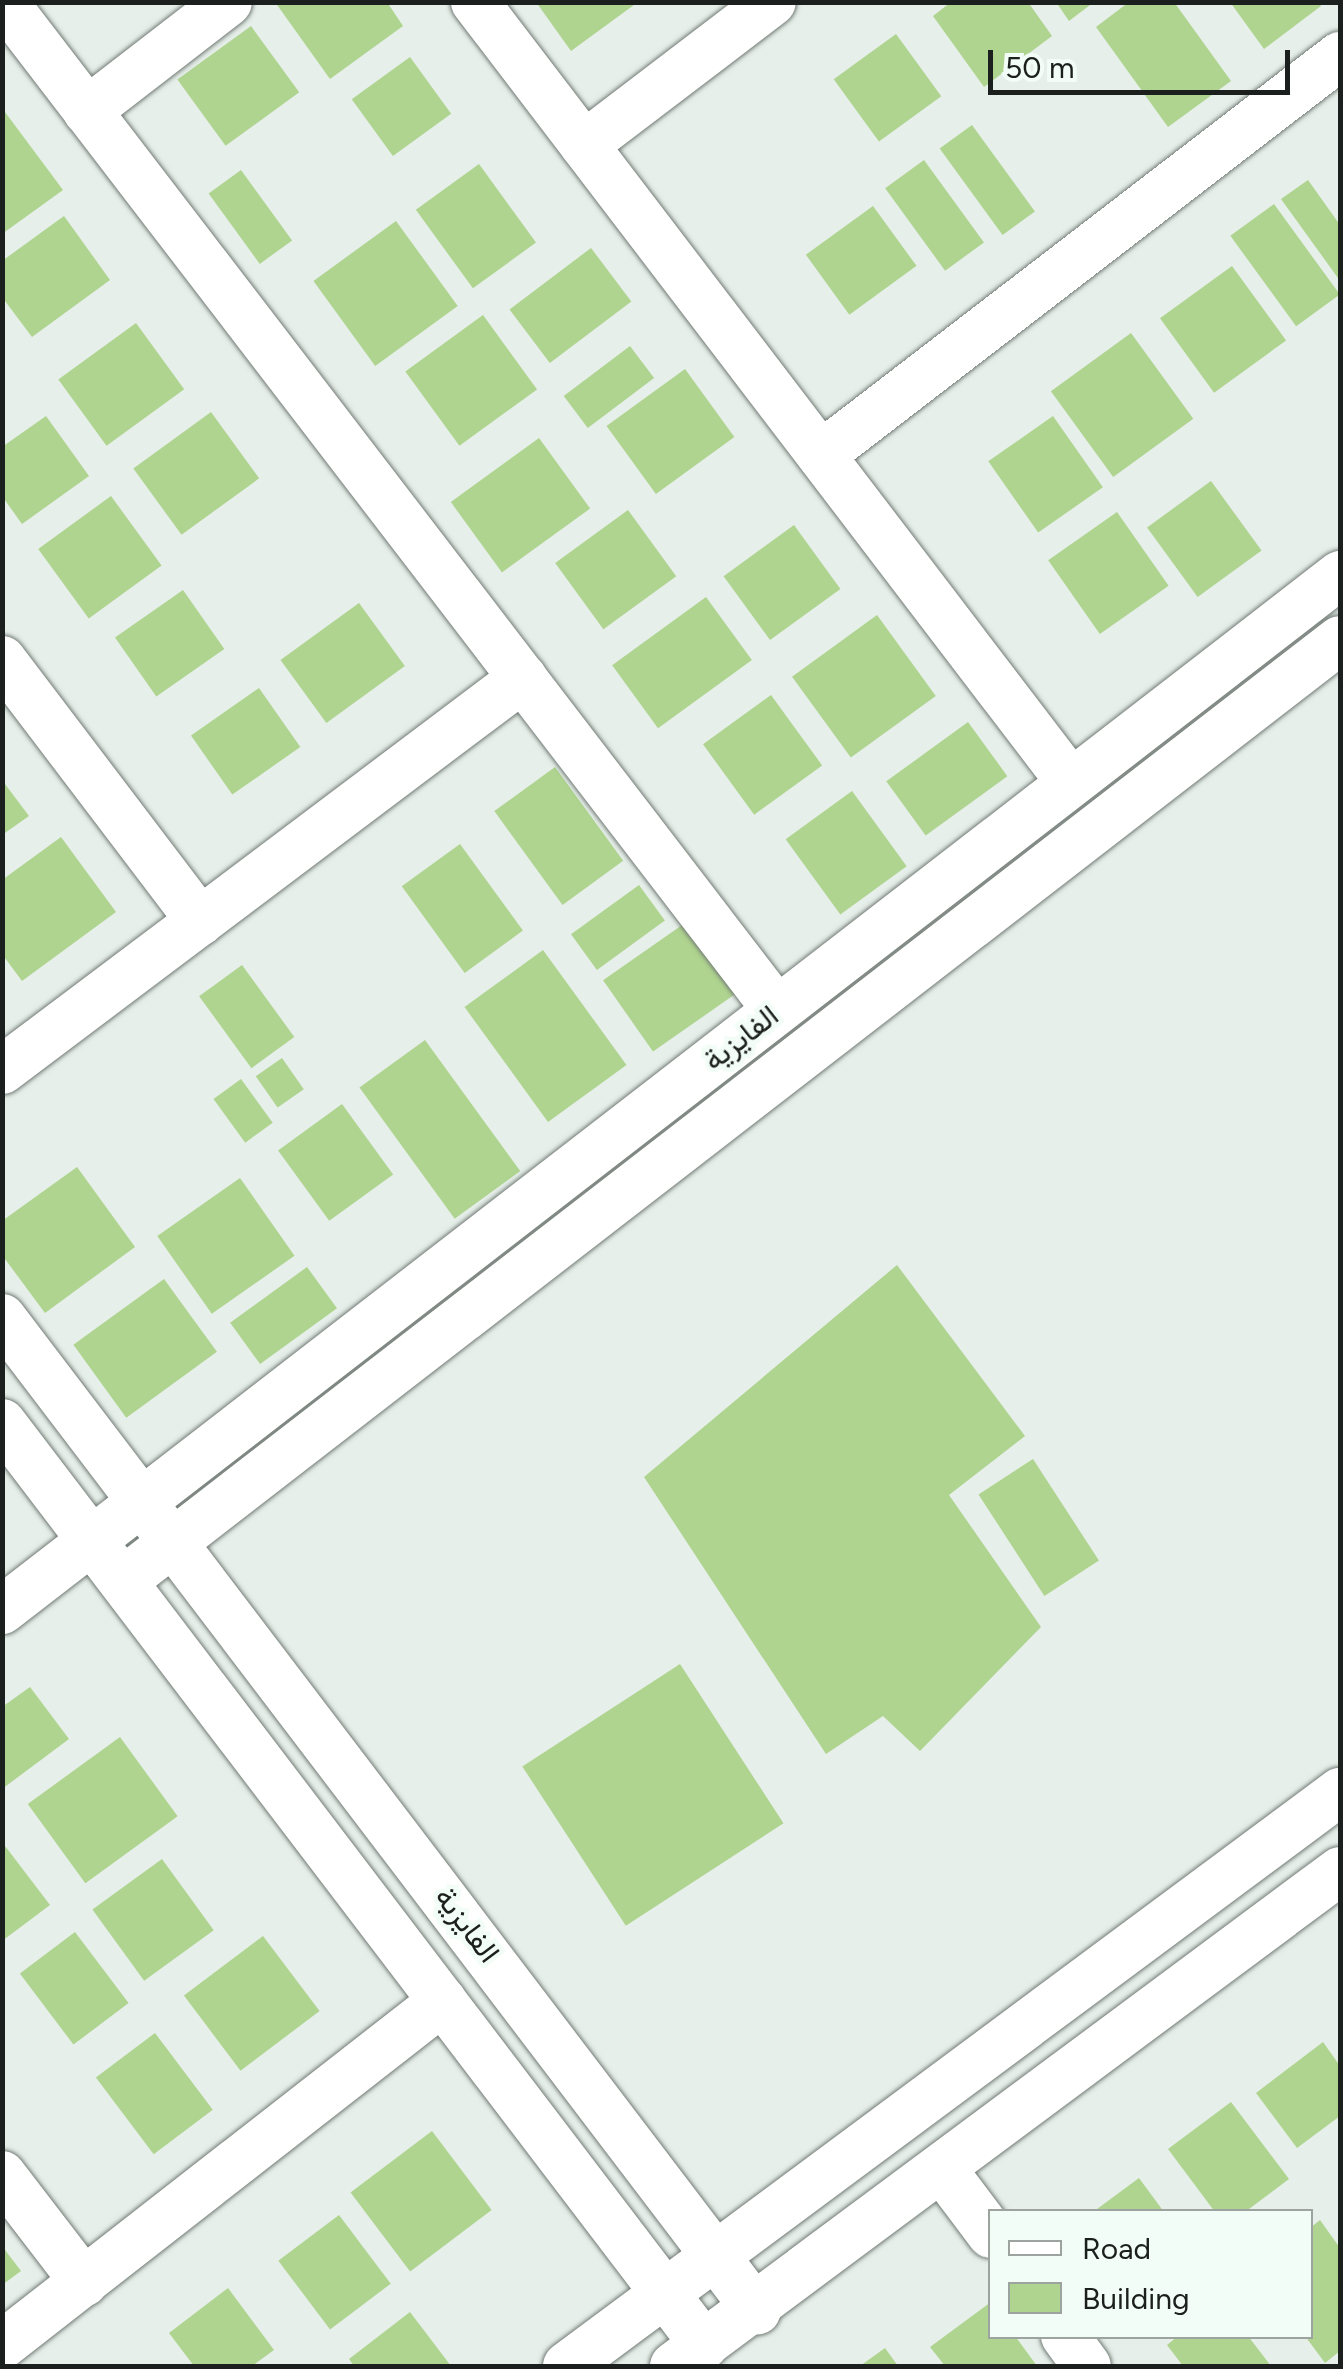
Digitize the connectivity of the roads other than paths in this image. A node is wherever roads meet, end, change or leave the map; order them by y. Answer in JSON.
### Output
{"nodes":[{"id":1,"x":228,"y":2,"type":"edge"},
{"id":2,"x":475,"y":2,"type":"edge"},
{"id":3,"x":772,"y":2,"type":"edge"},
{"id":4,"x":11,"y":27,"type":"edge"},
{"id":5,"x":1340,"y":56,"type":"edge"},
{"id":6,"x":88,"y":111,"type":"junction"},
{"id":7,"x":584,"y":146,"type":"junction"},
{"id":8,"x":821,"y":456,"type":"junction"},
{"id":9,"x":1340,"y":575,"type":"edge"},
{"id":10,"x":1340,"y":640,"type":"edge"},
{"id":11,"x":2,"y":660,"type":"edge"},
{"id":12,"x":523,"y":678,"type":"junction"},
{"id":13,"x":1072,"y":783,"type":"junction"},
{"id":14,"x":200,"y":921,"type":"junction"},
{"id":15,"x":777,"y":1010,"type":"junction"},
{"id":16,"x":2,"y":1070,"type":"edge"},
{"id":17,"x":2,"y":1318,"type":"edge"},
{"id":18,"x":2,"y":1423,"type":"edge"},
{"id":19,"x":142,"y":1501,"type":"junction"},
{"id":20,"x":176,"y":1539,"type":"junction"},
{"id":21,"x":92,"y":1540,"type":"junction"},
{"id":22,"x":124,"y":1580,"type":"junction"},
{"id":23,"x":2,"y":1610,"type":"edge"},
{"id":24,"x":1340,"y":1792,"type":"edge"},
{"id":25,"x":1340,"y":1870,"type":"edge"},
{"id":26,"x":443,"y":2002,"type":"junction"},
{"id":27,"x":943,"y":2170,"type":"junction"},
{"id":28,"x":2,"y":2175,"type":"edge"},
{"id":29,"x":988,"y":2231,"type":"edge"},
{"id":30,"x":714,"y":2254,"type":"junction"},
{"id":31,"x":84,"y":2282,"type":"junction"},
{"id":32,"x":666,"y":2294,"type":"junction"},
{"id":33,"x":757,"y":2310,"type":"junction"},
{"id":34,"x":1067,"y":2339,"type":"edge"},
{"id":35,"x":2,"y":2345,"type":"edge"},
{"id":36,"x":689,"y":2356,"type":"edge"},
{"id":37,"x":567,"y":2366,"type":"edge"},
{"id":38,"x":1087,"y":2366,"type":"edge"}],
"edges":[{"from":1,"to":6,"type":"street"},
{"from":2,"to":7,"type":"street"},
{"from":3,"to":7,"type":"street"},
{"from":4,"to":6,"type":"street"},
{"from":5,"to":8,"type":"street"},
{"from":6,"to":12,"type":"street"},
{"from":7,"to":8,"type":"street"},
{"from":8,"to":13,"type":"street"},
{"from":9,"to":13,"type":"street","name":"الفايزية"},
{"from":10,"to":20,"type":"street","name":"الفايزية"},
{"from":11,"to":14,"type":"street"},
{"from":12,"to":14,"type":"street"},
{"from":12,"to":15,"type":"street"},
{"from":13,"to":15,"type":"street","name":"الفايزية"},
{"from":14,"to":16,"type":"street"},
{"from":15,"to":19,"type":"street","name":"الفايزية"},
{"from":17,"to":19,"type":"street","name":"الفايزية"},
{"from":18,"to":21,"type":"street"},
{"from":19,"to":20,"type":"street","name":"الفايزية"},
{"from":19,"to":21,"type":"street","name":"الفايزية"},
{"from":20,"to":22,"type":"street","name":"الفايزية"},
{"from":20,"to":30,"type":"street","name":"الفايزية"},
{"from":21,"to":22,"type":"street"},
{"from":21,"to":23,"type":"street","name":"الفايزية"},
{"from":22,"to":26,"type":"street"},
{"from":24,"to":30,"type":"street"},
{"from":25,"to":27,"type":"street"},
{"from":26,"to":31,"type":"street"},
{"from":26,"to":32,"type":"street"},
{"from":27,"to":29,"type":"street"},
{"from":27,"to":33,"type":"street"},
{"from":28,"to":31,"type":"street"},
{"from":30,"to":32,"type":"street"},
{"from":30,"to":33,"type":"street","name":"الفايزية"},
{"from":31,"to":35,"type":"street"},
{"from":32,"to":36,"type":"street"},
{"from":32,"to":37,"type":"street"},
{"from":33,"to":36,"type":"street"},
{"from":34,"to":38,"type":"street"}]}
